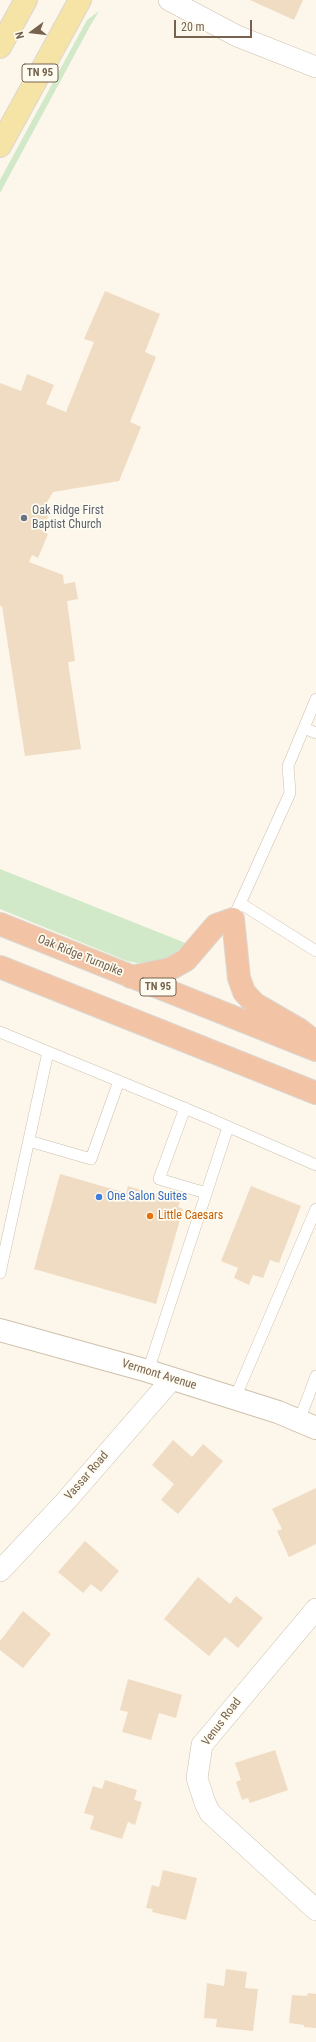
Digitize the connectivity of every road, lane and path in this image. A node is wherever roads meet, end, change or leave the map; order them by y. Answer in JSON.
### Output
{"nodes":[{"id":1,"x":26,"y":0,"type":"edge"},
{"id":2,"x":80,"y":0,"type":"edge"},
{"id":3,"x":169,"y":0,"type":"edge"},
{"id":4,"x":0,"y":47,"type":"edge"},
{"id":5,"x":316,"y":67,"type":"edge"},
{"id":6,"x":0,"y":146,"type":"edge"},
{"id":7,"x":316,"y":699,"type":"edge"},
{"id":8,"x":304,"y":728,"type":"junction"},
{"id":9,"x":316,"y":733,"type":"edge"},
{"id":10,"x":236,"y":911,"type":"junction"},
{"id":11,"x":0,"y":924,"type":"edge"},
{"id":12,"x":316,"y":951,"type":"edge"},
{"id":13,"x":0,"y":967,"type":"edge"},
{"id":14,"x":131,"y":977,"type":"junction"},
{"id":15,"x":0,"y":1032,"type":"edge"},
{"id":16,"x":316,"y":1042,"type":"edge"},
{"id":17,"x":316,"y":1050,"type":"edge"},
{"id":18,"x":48,"y":1052,"type":"junction"},
{"id":19,"x":119,"y":1081,"type":"junction"},
{"id":20,"x":316,"y":1093,"type":"edge"},
{"id":21,"x":185,"y":1108,"type":"junction"},
{"id":22,"x":228,"y":1127,"type":"junction"},
{"id":23,"x":29,"y":1141,"type":"junction"},
{"id":24,"x":316,"y":1165,"type":"edge"},
{"id":25,"x":206,"y":1193,"type":"junction"},
{"id":26,"x":316,"y":1209,"type":"edge"},
{"id":27,"x":0,"y":1273,"type":"edge"},
{"id":28,"x":0,"y":1330,"type":"edge"},
{"id":29,"x":148,"y":1371,"type":"junction"},
{"id":30,"x":316,"y":1376,"type":"edge"},
{"id":31,"x":172,"y":1379,"type":"junction"},
{"id":32,"x":234,"y":1398,"type":"junction"},
{"id":33,"x":308,"y":1424,"type":"edge"},
{"id":34,"x":0,"y":1571,"type":"edge"},
{"id":35,"x":316,"y":1609,"type":"edge"},
{"id":36,"x":316,"y":1910,"type":"edge"}],
"edges":[{"from":1,"to":4,"type":"main road"},
{"from":2,"to":6,"type":"main road","number":"TN 95"},
{"from":3,"to":5,"type":"street"},
{"from":7,"to":8,"type":"lane"},
{"from":8,"to":9,"type":"lane"},
{"from":8,"to":10,"type":"lane"},
{"from":10,"to":12,"type":"lane"},
{"from":10,"to":14,"type":"highway"},
{"from":10,"to":16,"type":"highway"},
{"from":11,"to":14,"type":"highway","name":"Oak Ridge Turnpike","number":"TN 95"},
{"from":13,"to":20,"type":"highway"},
{"from":14,"to":17,"type":"highway","name":"Oak Ridge Turnpike","number":"TN 95"},
{"from":15,"to":18,"type":"lane"},
{"from":18,"to":19,"type":"lane"},
{"from":18,"to":23,"type":"lane"},
{"from":19,"to":21,"type":"lane"},
{"from":19,"to":23,"type":"lane"},
{"from":21,"to":22,"type":"lane"},
{"from":21,"to":25,"type":"lane"},
{"from":22,"to":24,"type":"lane"},
{"from":22,"to":25,"type":"lane"},
{"from":23,"to":27,"type":"lane"},
{"from":25,"to":29,"type":"lane"},
{"from":26,"to":32,"type":"lane"},
{"from":28,"to":29,"type":"street","name":"Vermont Avenue"},
{"from":29,"to":31,"type":"street","name":"Vermont Avenue"},
{"from":30,"to":33,"type":"lane"},
{"from":31,"to":32,"type":"street","name":"Vermont Avenue"},
{"from":31,"to":34,"type":"street","name":"Vassar Road"},
{"from":32,"to":33,"type":"street","name":"Vermont Avenue"},
{"from":35,"to":36,"type":"street","name":"Venus Road"}]}
